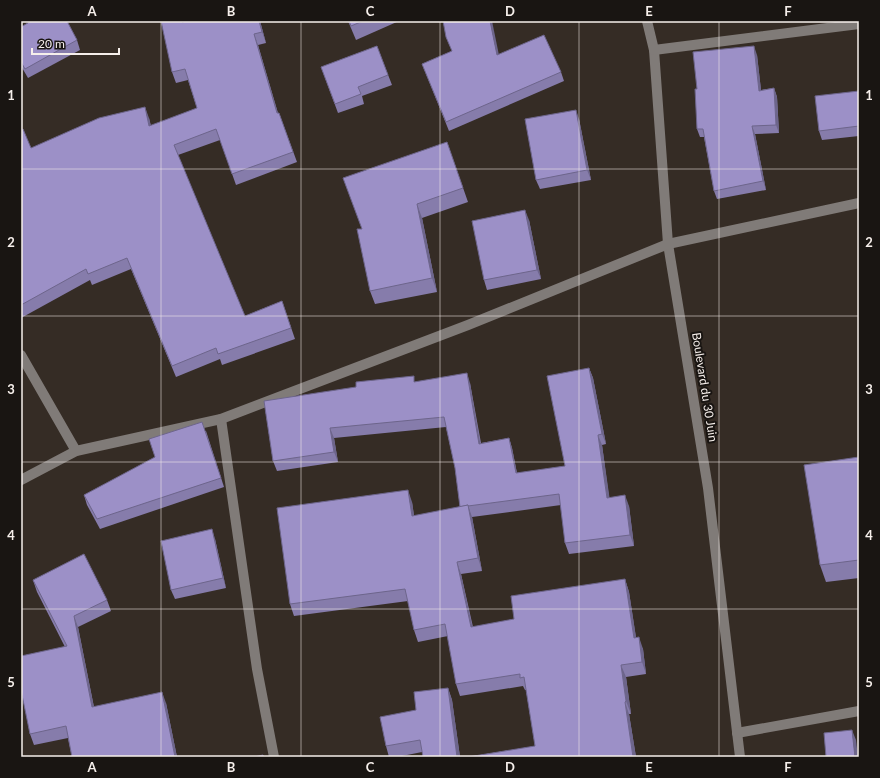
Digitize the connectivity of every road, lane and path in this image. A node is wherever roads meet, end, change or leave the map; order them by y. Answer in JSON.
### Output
{"nodes":[{"id":1,"x":647,"y":21,"type":"edge"},
{"id":2,"x":859,"y":24,"type":"edge"},
{"id":3,"x":654,"y":50,"type":"junction"},
{"id":4,"x":859,"y":203,"type":"edge"},
{"id":5,"x":668,"y":244,"type":"junction"},
{"id":6,"x":21,"y":355,"type":"edge"},
{"id":7,"x":221,"y":419,"type":"junction"},
{"id":8,"x":76,"y":450,"type":"junction"},
{"id":9,"x":21,"y":480,"type":"edge"},
{"id":10,"x":859,"y":711,"type":"edge"},
{"id":11,"x":737,"y":733,"type":"junction"},
{"id":12,"x":274,"y":757,"type":"edge"},
{"id":13,"x":740,"y":757,"type":"edge"}],
"edges":[{"from":1,"to":3,"type":"street","name":"Boulevard du 30 Juin"},
{"from":2,"to":3,"type":"street"},
{"from":3,"to":5,"type":"street","name":"Boulevard du 30 Juin"},
{"from":4,"to":5,"type":"street"},
{"from":5,"to":7,"type":"street"},
{"from":5,"to":11,"type":"street","name":"Boulevard du 30 Juin"},
{"from":6,"to":8,"type":"street"},
{"from":7,"to":8,"type":"street"},
{"from":7,"to":12,"type":"street"},
{"from":8,"to":9,"type":"street"},
{"from":10,"to":11,"type":"street"},
{"from":11,"to":13,"type":"street","name":"Boulevard du 30 Juin"}]}
